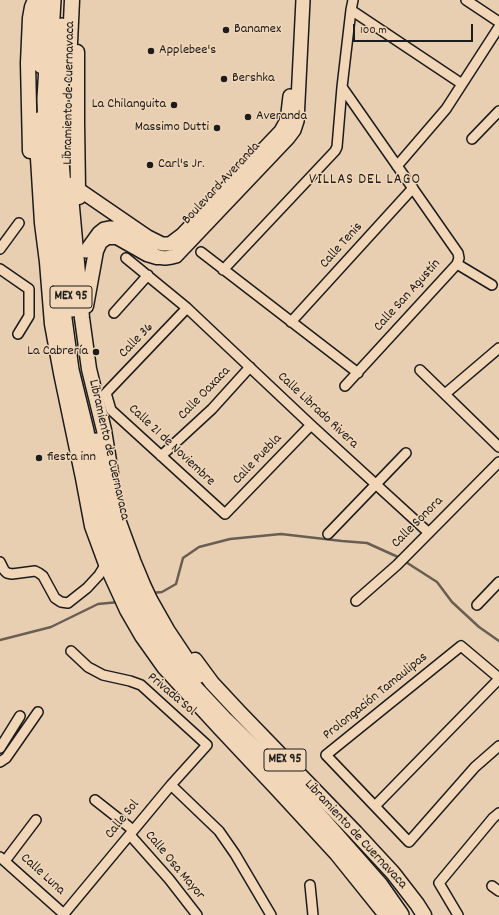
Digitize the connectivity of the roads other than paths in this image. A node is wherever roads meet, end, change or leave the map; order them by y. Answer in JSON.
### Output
{"nodes":[{"id":1,"x":35,"y":0,"type":"edge"},
{"id":2,"x":41,"y":0,"type":"edge"},
{"id":3,"x":52,"y":0,"type":"edge"},
{"id":4,"x":63,"y":0,"type":"edge"},
{"id":5,"x":72,"y":0,"type":"edge"},
{"id":6,"x":77,"y":0,"type":"edge"},
{"id":7,"x":303,"y":0,"type":"edge"},
{"id":8,"x":353,"y":0,"type":"edge"},
{"id":9,"x":466,"y":0,"type":"edge"},
{"id":10,"x":351,"y":10,"type":"junction"},
{"id":11,"x":297,"y":14,"type":"edge"},
{"id":12,"x":499,"y":22,"type":"edge"},
{"id":13,"x":499,"y":27,"type":"edge"},
{"id":14,"x":462,"y":84,"type":"junction"},
{"id":15,"x":342,"y":87,"type":"junction"},
{"id":16,"x":497,"y":116,"type":"edge"},
{"id":17,"x":472,"y":139,"type":"dead end"},
{"id":18,"x":260,"y":160,"type":"junction"},
{"id":19,"x":397,"y":166,"type":"junction"},
{"id":20,"x":413,"y":188,"type":"junction"},
{"id":21,"x":78,"y":190,"type":"junction"},
{"id":22,"x":19,"y":224,"type":"dead end"},
{"id":23,"x":146,"y":241,"type":"junction"},
{"id":24,"x":0,"y":249,"type":"edge"},
{"id":25,"x":86,"y":251,"type":"junction"},
{"id":26,"x":201,"y":252,"type":"dead end"},
{"id":27,"x":157,"y":257,"type":"junction"},
{"id":28,"x":126,"y":258,"type":"dead end"},
{"id":29,"x":457,"y":264,"type":"junction"},
{"id":30,"x":0,"y":269,"type":"edge"},
{"id":31,"x":223,"y":270,"type":"junction"},
{"id":32,"x":86,"y":273,"type":"dead end"},
{"id":33,"x":148,"y":275,"type":"junction"},
{"id":34,"x":42,"y":281,"type":"dead end"},
{"id":35,"x":492,"y":285,"type":"dead end"},
{"id":36,"x":187,"y":308,"type":"junction"},
{"id":37,"x":114,"y":313,"type":"dead end"},
{"id":38,"x":82,"y":318,"type":"junction"},
{"id":39,"x":291,"y":322,"type":"junction"},
{"id":40,"x":18,"y":334,"type":"dead end"},
{"id":41,"x":499,"y":348,"type":"edge"},
{"id":42,"x":250,"y":367,"type":"junction"},
{"id":43,"x":420,"y":370,"type":"dead end"},
{"id":44,"x":358,"y":373,"type":"junction"},
{"id":45,"x":345,"y":386,"type":"dead end"},
{"id":46,"x":106,"y":393,"type":"joint"},
{"id":47,"x":445,"y":394,"type":"junction"},
{"id":48,"x":311,"y":425,"type":"junction"},
{"id":49,"x":499,"y":447,"type":"edge"},
{"id":50,"x":406,"y":452,"type":"dead end"},
{"id":51,"x":161,"y":456,"type":"junction"},
{"id":52,"x":499,"y":462,"type":"edge"},
{"id":53,"x":376,"y":484,"type":"junction"},
{"id":54,"x":225,"y":514,"type":"joint"},
{"id":55,"x":429,"y":533,"type":"junction"},
{"id":56,"x":328,"y":534,"type":"dead end"},
{"id":57,"x":0,"y":562,"type":"edge"},
{"id":58,"x":106,"y":564,"type":"junction"},
{"id":59,"x":499,"y":582,"type":"edge"},
{"id":60,"x":133,"y":585,"type":"junction"},
{"id":61,"x":356,"y":601,"type":"dead end"},
{"id":62,"x":142,"y":604,"type":"junction"},
{"id":63,"x":477,"y":605,"type":"dead end"},
{"id":64,"x":72,"y":652,"type":"dead end"},
{"id":65,"x":499,"y":678,"type":"edge"},
{"id":66,"x":38,"y":712,"type":"dead end"},
{"id":67,"x":20,"y":716,"type":"dead end"},
{"id":68,"x":207,"y":745,"type":"joint"},
{"id":69,"x":499,"y":746,"type":"edge"},
{"id":70,"x":0,"y":748,"type":"edge"},
{"id":71,"x":0,"y":762,"type":"edge"},
{"id":72,"x":170,"y":785,"type":"junction"},
{"id":73,"x":95,"y":800,"type":"dead end"},
{"id":74,"x":375,"y":806,"type":"junction"},
{"id":75,"x":499,"y":813,"type":"edge"},
{"id":76,"x":36,"y":820,"type":"dead end"},
{"id":77,"x":132,"y":832,"type":"junction"},
{"id":78,"x":2,"y":859,"type":"edge"},
{"id":79,"x":310,"y":885,"type":"dead end"},
{"id":80,"x":64,"y":915,"type":"edge"},
{"id":81,"x":197,"y":915,"type":"edge"},
{"id":82,"x":271,"y":915,"type":"edge"},
{"id":83,"x":313,"y":915,"type":"edge"},
{"id":84,"x":386,"y":915,"type":"edge"},
{"id":85,"x":400,"y":915,"type":"edge"},
{"id":86,"x":410,"y":915,"type":"edge"},
{"id":87,"x":424,"y":915,"type":"edge"},
{"id":88,"x":458,"y":915,"type":"edge"}],
"edges":[{"from":1,"to":34,"type":"main road"},
{"from":2,"to":58,"type":"main road","name":"Libramiento de Cuernavaca","number":"MEX 95"},
{"from":3,"to":60,"type":"highway","number":"MEX 95"},
{"from":4,"to":60,"type":"highway","number":"MEX 95"},
{"from":5,"to":38,"type":"main road","name":"Libramiento de Cuernavaca","number":"MEX 95"},
{"from":6,"to":21,"type":"main road"},
{"from":7,"to":11,"type":"street","name":"Boulevard Averanda"},
{"from":8,"to":10,"type":"street"},
{"from":9,"to":12,"type":"street"},
{"from":10,"to":14,"type":"street"},
{"from":10,"to":15,"type":"street"},
{"from":11,"to":18,"type":"street","name":"Boulevard Averanda"},
{"from":13,"to":14,"type":"street"},
{"from":14,"to":19,"type":"street"},
{"from":15,"to":19,"type":"street","name":"Calle San Agustín"},
{"from":15,"to":31,"type":"street"},
{"from":16,"to":17,"type":"street"},
{"from":18,"to":23,"type":"street","name":"Boulevard Averanda"},
{"from":18,"to":27,"type":"street","name":"Boulevard Averanda"},
{"from":19,"to":20,"type":"street","name":"Calle San Agustín"},
{"from":20,"to":29,"type":"street","name":"Calle San Agustín"},
{"from":20,"to":39,"type":"street","name":"Calle Tenis"},
{"from":21,"to":23,"type":"street","name":"Boulevard Averanda"},
{"from":21,"to":25,"type":"main road"},
{"from":22,"to":24,"type":"street"},
{"from":23,"to":25,"type":"street","name":"Boulevard Averanda"},
{"from":23,"to":27,"type":"street","name":"Boulevard Averanda"},
{"from":25,"to":32,"type":"main road"},
{"from":26,"to":31,"type":"street"},
{"from":27,"to":38,"type":"main road"},
{"from":28,"to":33,"type":"street","name":"Calle Librado Rivera"},
{"from":29,"to":35,"type":"street"},
{"from":29,"to":44,"type":"street","name":"Calle San Agustín"},
{"from":30,"to":40,"type":"street"},
{"from":31,"to":39,"type":"street"},
{"from":33,"to":36,"type":"street","name":"Calle Librado Rivera"},
{"from":33,"to":37,"type":"street"},
{"from":36,"to":42,"type":"street","name":"Calle Librado Rivera"},
{"from":36,"to":46,"type":"street","name":"Calle 36"},
{"from":38,"to":60,"type":"main road","name":"Libramiento de Cuernavaca","number":"MEX 95"},
{"from":39,"to":44,"type":"street"},
{"from":41,"to":47,"type":"street"},
{"from":42,"to":48,"type":"street","name":"Calle Librado Rivera"},
{"from":42,"to":51,"type":"street","name":"Calle Oaxaca"},
{"from":43,"to":47,"type":"street"},
{"from":44,"to":45,"type":"street","name":"Calle San Agustín"},
{"from":46,"to":51,"type":"street","name":"Calle 21 de Noviembre"},
{"from":47,"to":49,"type":"street"},
{"from":48,"to":53,"type":"street","name":"Calle Librado Rivera"},
{"from":48,"to":54,"type":"street","name":"Calle Puebla"},
{"from":50,"to":53,"type":"street"},
{"from":51,"to":54,"type":"street","name":"Calle 21 de Noviembre"},
{"from":52,"to":55,"type":"street","name":"Calle Sonora"},
{"from":53,"to":55,"type":"street","name":"Calle Librado Rivera"},
{"from":53,"to":56,"type":"street"},
{"from":55,"to":61,"type":"street","name":"Calle Sonora"},
{"from":57,"to":58,"type":"street"},
{"from":58,"to":60,"type":"main road","name":"Libramiento de Cuernavaca","number":"MEX 95"},
{"from":59,"to":63,"type":"street"},
{"from":60,"to":62,"type":"highway","number":"MEX 95"},
{"from":62,"to":84,"type":"main road","name":"Libramiento de Cuernavaca","number":"MEX 95"},
{"from":62,"to":85,"type":"highway","number":"MEX 95"},
{"from":62,"to":86,"type":"highway","number":"MEX 95"},
{"from":62,"to":87,"type":"main road","name":"Libramiento de Cuernavaca","number":"MEX 95"},
{"from":64,"to":68,"type":"street","name":"Privada Sol"},
{"from":65,"to":74,"type":"street"},
{"from":65,"to":74,"type":"street","name":"Prolongación Tamaulipas"},
{"from":66,"to":71,"type":"street"},
{"from":67,"to":70,"type":"street"},
{"from":68,"to":72,"type":"street","name":"Calle Sol"},
{"from":69,"to":74,"type":"street","name":"Prolongación Tamaulipas"},
{"from":72,"to":77,"type":"street","name":"Calle Sol"},
{"from":72,"to":82,"type":"street"},
{"from":73,"to":77,"type":"street","name":"Calle Osa Mayor"},
{"from":75,"to":88,"type":"street"},
{"from":76,"to":78,"type":"street"},
{"from":77,"to":80,"type":"street","name":"Calle Sol"},
{"from":77,"to":81,"type":"street","name":"Calle Osa Mayor"},
{"from":78,"to":80,"type":"street","name":"Calle Luna"},
{"from":79,"to":83,"type":"street"}]}
